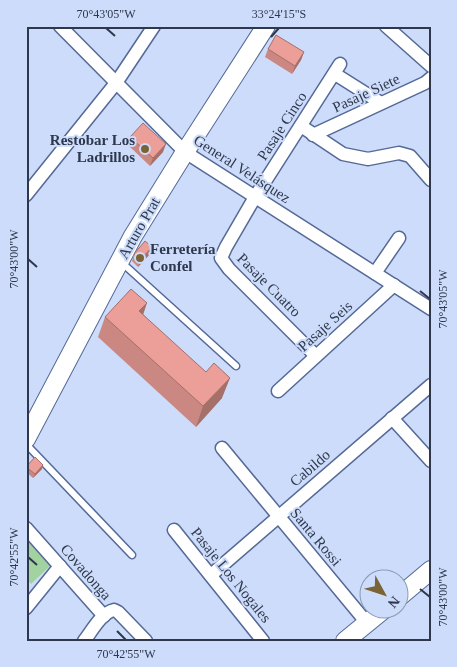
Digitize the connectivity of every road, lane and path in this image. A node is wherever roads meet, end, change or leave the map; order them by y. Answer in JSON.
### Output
{"nodes":[{"id":1,"x":60,"y":26,"type":"edge"},
{"id":2,"x":154,"y":26,"type":"edge"},
{"id":3,"x":266,"y":26,"type":"edge"},
{"id":4,"x":386,"y":26,"type":"edge"},
{"id":5,"x":431,"y":66,"type":"edge"},
{"id":6,"x":431,"y":78,"type":"edge"},
{"id":7,"x":116,"y":83,"type":"junction"},
{"id":8,"x":381,"y":104,"type":"junction"},
{"id":9,"x":301,"y":126,"type":"junction"},
{"id":10,"x":314,"y":135,"type":"junction"},
{"id":11,"x":185,"y":152,"type":"junction"},
{"id":12,"x":431,"y":180,"type":"edge"},
{"id":13,"x":26,"y":196,"type":"edge"},
{"id":14,"x":255,"y":197,"type":"junction"},
{"id":15,"x":399,"y":238,"type":"dead end"},
{"id":16,"x":221,"y":258,"type":"joint"},
{"id":17,"x":119,"y":261,"type":"junction"},
{"id":18,"x":375,"y":273,"type":"junction"},
{"id":19,"x":394,"y":285,"type":"junction"},
{"id":20,"x":431,"y":309,"type":"edge"},
{"id":21,"x":316,"y":356,"type":"junction"},
{"id":22,"x":236,"y":366,"type":"dead end"},
{"id":23,"x":431,"y":385,"type":"edge"},
{"id":24,"x":278,"y":391,"type":"dead end"},
{"id":25,"x":392,"y":418,"type":"junction"},
{"id":26,"x":26,"y":438,"type":"edge"},
{"id":27,"x":26,"y":444,"type":"edge"},
{"id":28,"x":222,"y":448,"type":"dead end"},
{"id":29,"x":431,"y":461,"type":"edge"},
{"id":30,"x":278,"y":517,"type":"junction"},
{"id":31,"x":26,"y":528,"type":"edge"},
{"id":32,"x":174,"y":530,"type":"dead end"},
{"id":33,"x":132,"y":555,"type":"dead end"},
{"id":34,"x":60,"y":566,"type":"junction"},
{"id":35,"x":431,"y":570,"type":"edge"},
{"id":36,"x":211,"y":575,"type":"junction"},
{"id":37,"x":410,"y":588,"type":"edge"},
{"id":38,"x":26,"y":608,"type":"edge"},
{"id":39,"x":104,"y":616,"type":"junction"},
{"id":40,"x":371,"y":620,"type":"edge"},
{"id":41,"x":367,"y":623,"type":"junction"},
{"id":42,"x":84,"y":641,"type":"edge"},
{"id":43,"x":146,"y":641,"type":"edge"},
{"id":44,"x":263,"y":641,"type":"edge"},
{"id":45,"x":345,"y":641,"type":"edge"}],
"edges":[{"from":1,"to":7,"type":"street","name":"General Velásquez"},
{"from":2,"to":7,"type":"street"},
{"from":3,"to":11,"type":"street","name":"Arturo Prat"},
{"from":4,"to":5,"type":"street"},
{"from":6,"to":8,"type":"street","name":"Pasaje Siete"},
{"from":7,"to":11,"type":"street","name":"General Velásquez"},
{"from":7,"to":13,"type":"street"},
{"from":8,"to":9,"type":"street","name":"Pasaje Cinco"},
{"from":8,"to":10,"type":"street","name":"Pasaje Siete"},
{"from":9,"to":10,"type":"street"},
{"from":9,"to":14,"type":"street","name":"Pasaje Cinco"},
{"from":10,"to":12,"type":"street"},
{"from":11,"to":14,"type":"street","name":"General Velásquez"},
{"from":11,"to":17,"type":"street","name":"Arturo Prat"},
{"from":14,"to":16,"type":"street","name":"Pasaje Cinco"},
{"from":14,"to":18,"type":"street","name":"General Velásquez"},
{"from":15,"to":18,"type":"street"},
{"from":16,"to":21,"type":"street","name":"Pasaje Cuatro"},
{"from":17,"to":22,"type":"lane"},
{"from":17,"to":26,"type":"street","name":"Arturo Prat"},
{"from":18,"to":19,"type":"street","name":"General Velásquez"},
{"from":19,"to":20,"type":"street","name":"General Velásquez"},
{"from":19,"to":21,"type":"street","name":"Pasaje Seis"},
{"from":21,"to":24,"type":"street","name":"Pasaje Seis"},
{"from":23,"to":25,"type":"street","name":"Cabildo"},
{"from":25,"to":29,"type":"street"},
{"from":25,"to":30,"type":"street","name":"Cabildo"},
{"from":27,"to":33,"type":"lane"},
{"from":28,"to":30,"type":"street","name":"Santa Rossi"},
{"from":30,"to":36,"type":"street","name":"Cabildo"},
{"from":30,"to":41,"type":"street","name":"Santa Rossi"},
{"from":31,"to":34,"type":"street","name":"Covadonga"},
{"from":32,"to":36,"type":"street","name":"Pasaje Los Nogales"},
{"from":34,"to":38,"type":"street"},
{"from":34,"to":39,"type":"street","name":"Covadonga"},
{"from":35,"to":37,"type":"street"},
{"from":36,"to":44,"type":"street","name":"Pasaje Los Nogales"},
{"from":39,"to":42,"type":"street"},
{"from":39,"to":43,"type":"street","name":"Covadonga"},
{"from":40,"to":41,"type":"street"},
{"from":41,"to":45,"type":"street"}]}
